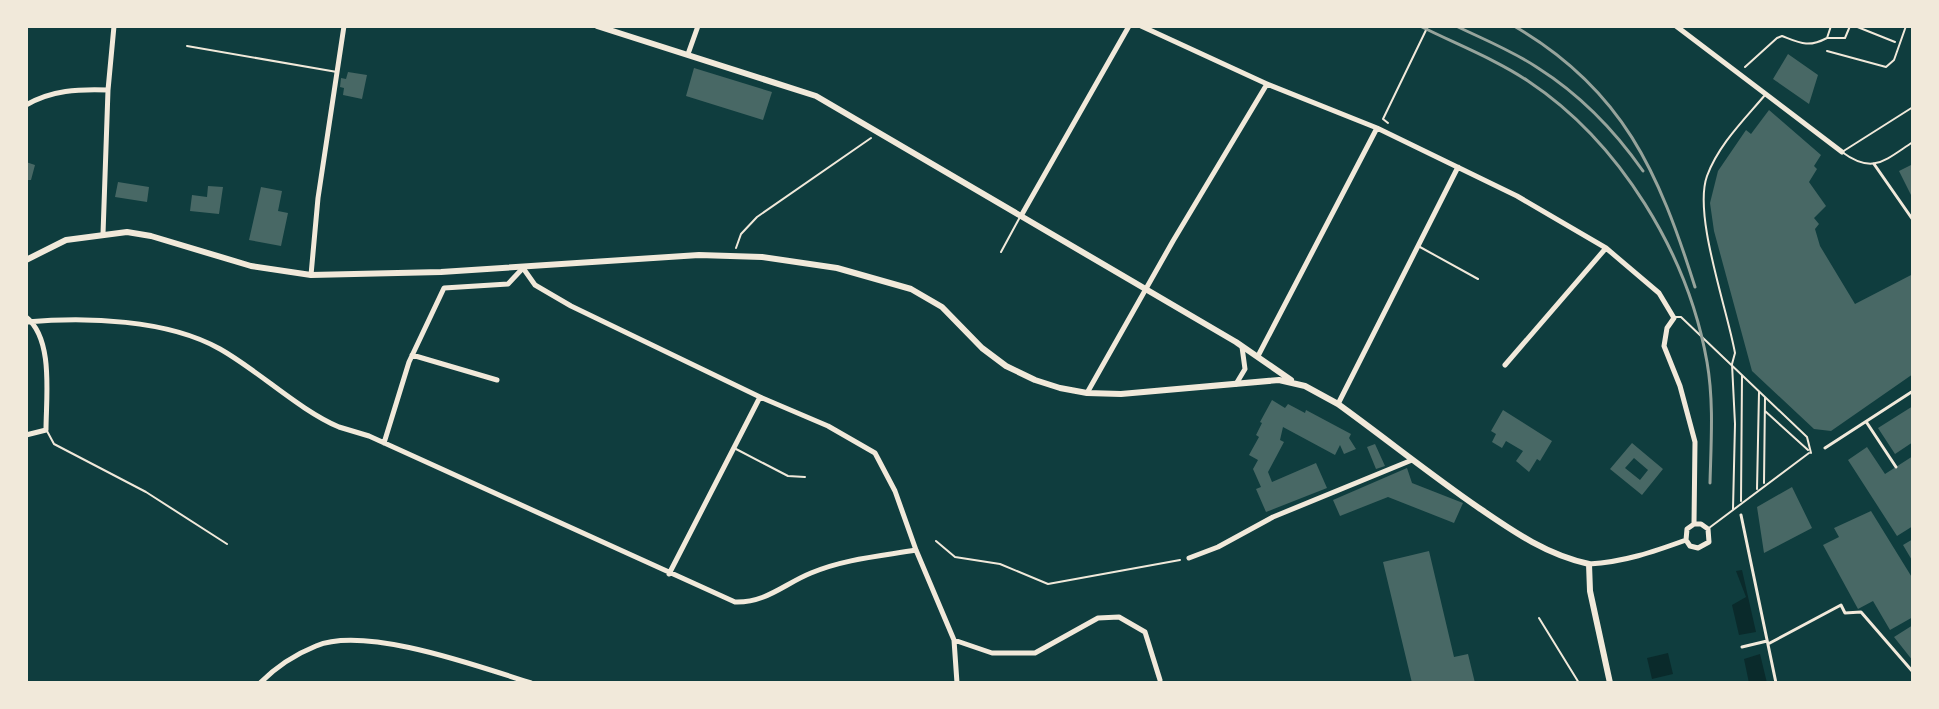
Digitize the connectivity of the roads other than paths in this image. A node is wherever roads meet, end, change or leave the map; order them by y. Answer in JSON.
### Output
{"nodes":[{"id":1,"x":114,"y":26,"type":"edge"},
{"id":2,"x":344,"y":26,"type":"edge"},
{"id":3,"x":597,"y":26,"type":"edge"},
{"id":4,"x":698,"y":26,"type":"edge"},
{"id":5,"x":1129,"y":26,"type":"edge"},
{"id":6,"x":1141,"y":26,"type":"edge"},
{"id":7,"x":1676,"y":26,"type":"edge"},
{"id":8,"x":1906,"y":26,"type":"edge"},
{"id":9,"x":187,"y":46,"type":"dead end"},
{"id":10,"x":1827,"y":51,"type":"dead end"},
{"id":11,"x":688,"y":54,"type":"junction"},
{"id":12,"x":338,"y":72,"type":"junction"},
{"id":13,"x":1267,"y":84,"type":"junction"},
{"id":14,"x":108,"y":90,"type":"junction"},
{"id":15,"x":1765,"y":94,"type":"junction"},
{"id":16,"x":26,"y":105,"type":"edge"},
{"id":17,"x":1913,"y":107,"type":"edge"},
{"id":18,"x":1377,"y":128,"type":"junction"},
{"id":19,"x":1913,"y":142,"type":"edge"},
{"id":20,"x":1842,"y":152,"type":"junction"},
{"id":21,"x":1874,"y":164,"type":"junction"},
{"id":22,"x":1458,"y":167,"type":"junction"},
{"id":23,"x":1021,"y":216,"type":"junction"},
{"id":24,"x":1913,"y":220,"type":"edge"},
{"id":25,"x":103,"y":234,"type":"junction"},
{"id":26,"x":1418,"y":247,"type":"junction"},
{"id":27,"x":1606,"y":248,"type":"junction"},
{"id":28,"x":1001,"y":252,"type":"dead end"},
{"id":29,"x":26,"y":260,"type":"edge"},
{"id":30,"x":523,"y":268,"type":"junction"},
{"id":31,"x":311,"y":275,"type":"junction"},
{"id":32,"x":1478,"y":279,"type":"dead end"},
{"id":33,"x":1146,"y":289,"type":"junction"},
{"id":34,"x":1677,"y":317,"type":"junction"},
{"id":35,"x":28,"y":320,"type":"edge"},
{"id":36,"x":1242,"y":346,"type":"junction"},
{"id":37,"x":412,"y":355,"type":"junction"},
{"id":38,"x":1258,"y":356,"type":"junction"},
{"id":39,"x":1732,"y":364,"type":"junction"},
{"id":40,"x":1505,"y":365,"type":"dead end"},
{"id":41,"x":1742,"y":374,"type":"junction"},
{"id":42,"x":497,"y":380,"type":"dead end"},
{"id":43,"x":1294,"y":382,"type":"junction"},
{"id":44,"x":1236,"y":384,"type":"junction"},
{"id":45,"x":1759,"y":390,"type":"junction"},
{"id":46,"x":1913,"y":391,"type":"edge"},
{"id":47,"x":1087,"y":393,"type":"junction"},
{"id":48,"x":1765,"y":396,"type":"junction"},
{"id":49,"x":760,"y":397,"type":"junction"},
{"id":50,"x":1338,"y":404,"type":"junction"},
{"id":51,"x":1764,"y":411,"type":"junction"},
{"id":52,"x":1867,"y":423,"type":"junction"},
{"id":53,"x":46,"y":430,"type":"junction"},
{"id":54,"x":26,"y":435,"type":"edge"},
{"id":55,"x":384,"y":443,"type":"junction"},
{"id":56,"x":735,"y":448,"type":"junction"},
{"id":57,"x":1825,"y":448,"type":"dead end"},
{"id":58,"x":1811,"y":453,"type":"junction"},
{"id":59,"x":1412,"y":460,"type":"junction"},
{"id":60,"x":1896,"y":467,"type":"dead end"},
{"id":61,"x":805,"y":477,"type":"dead end"},
{"id":62,"x":1764,"y":485,"type":"junction"},
{"id":63,"x":1757,"y":490,"type":"junction"},
{"id":64,"x":1741,"y":502,"type":"junction"},
{"id":65,"x":1733,"y":509,"type":"junction"},
{"id":66,"x":1741,"y":515,"type":"joint"},
{"id":67,"x":1694,"y":524,"type":"junction"},
{"id":68,"x":1708,"y":529,"type":"junction"},
{"id":69,"x":1686,"y":540,"type":"junction"},
{"id":70,"x":227,"y":544,"type":"dead end"},
{"id":71,"x":916,"y":550,"type":"junction"},
{"id":72,"x":1189,"y":558,"type":"road end"},
{"id":73,"x":1589,"y":564,"type":"junction"},
{"id":74,"x":669,"y":574,"type":"junction"},
{"id":75,"x":1539,"y":618,"type":"dead end"},
{"id":76,"x":954,"y":640,"type":"junction"},
{"id":77,"x":1767,"y":642,"type":"junction"},
{"id":78,"x":1742,"y":647,"type":"dead end"},
{"id":79,"x":1913,"y":672,"type":"edge"},
{"id":80,"x":1160,"y":680,"type":"dead end"},
{"id":81,"x":260,"y":683,"type":"edge"},
{"id":82,"x":531,"y":683,"type":"edge"},
{"id":83,"x":957,"y":683,"type":"edge"},
{"id":84,"x":1579,"y":683,"type":"edge"},
{"id":85,"x":1610,"y":683,"type":"edge"},
{"id":86,"x":1776,"y":683,"type":"edge"}],
"edges":[{"from":1,"to":14,"type":"street"},
{"from":2,"to":12,"type":"street"},
{"from":3,"to":11,"type":"street"},
{"from":4,"to":11,"type":"street"},
{"from":5,"to":23,"type":"street"},
{"from":6,"to":13,"type":"street"},
{"from":7,"to":15,"type":"street"},
{"from":8,"to":10,"type":"lane"},
{"from":9,"to":12,"type":"lane"},
{"from":11,"to":23,"type":"street"},
{"from":12,"to":31,"type":"street"},
{"from":13,"to":18,"type":"street"},
{"from":13,"to":33,"type":"street"},
{"from":14,"to":16,"type":"street"},
{"from":14,"to":25,"type":"street"},
{"from":15,"to":20,"type":"street"},
{"from":15,"to":39,"type":"lane"},
{"from":17,"to":20,"type":"lane"},
{"from":18,"to":22,"type":"street"},
{"from":18,"to":38,"type":"street"},
{"from":19,"to":21,"type":"lane"},
{"from":20,"to":21,"type":"lane"},
{"from":21,"to":24,"type":"street"},
{"from":22,"to":26,"type":"street"},
{"from":22,"to":27,"type":"street"},
{"from":23,"to":28,"type":"lane"},
{"from":23,"to":33,"type":"street"},
{"from":25,"to":29,"type":"street"},
{"from":25,"to":31,"type":"street"},
{"from":26,"to":32,"type":"lane"},
{"from":26,"to":50,"type":"street"},
{"from":27,"to":34,"type":"street"},
{"from":27,"to":40,"type":"street"},
{"from":30,"to":31,"type":"street"},
{"from":30,"to":37,"type":"street"},
{"from":30,"to":47,"type":"street"},
{"from":30,"to":49,"type":"street"},
{"from":33,"to":36,"type":"street"},
{"from":33,"to":47,"type":"street"},
{"from":34,"to":39,"type":"lane"},
{"from":34,"to":67,"type":"street"},
{"from":35,"to":53,"type":"street"},
{"from":35,"to":55,"type":"street"},
{"from":36,"to":38,"type":"street"},
{"from":36,"to":44,"type":"street"},
{"from":37,"to":42,"type":"street"},
{"from":37,"to":55,"type":"street"},
{"from":38,"to":43,"type":"street"},
{"from":39,"to":41,"type":"lane"},
{"from":39,"to":65,"type":"lane"},
{"from":41,"to":45,"type":"lane"},
{"from":41,"to":64,"type":"lane"},
{"from":43,"to":44,"type":"street"},
{"from":43,"to":50,"type":"street"},
{"from":44,"to":47,"type":"street"},
{"from":45,"to":48,"type":"lane"},
{"from":45,"to":63,"type":"lane"},
{"from":46,"to":52,"type":"street"},
{"from":48,"to":51,"type":"lane"},
{"from":48,"to":58,"type":"lane"},
{"from":49,"to":56,"type":"street"},
{"from":49,"to":71,"type":"street"},
{"from":50,"to":59,"type":"street"},
{"from":51,"to":58,"type":"lane"},
{"from":51,"to":62,"type":"lane"},
{"from":52,"to":57,"type":"street"},
{"from":52,"to":60,"type":"street"},
{"from":53,"to":54,"type":"street"},
{"from":53,"to":70,"type":"lane"},
{"from":55,"to":74,"type":"street"},
{"from":56,"to":61,"type":"lane"},
{"from":56,"to":74,"type":"street"},
{"from":58,"to":62,"type":"lane"},
{"from":59,"to":72,"type":"street"},
{"from":59,"to":73,"type":"street"},
{"from":62,"to":63,"type":"lane"},
{"from":63,"to":64,"type":"lane"},
{"from":64,"to":65,"type":"lane"},
{"from":65,"to":66,"type":"lane"},
{"from":65,"to":68,"type":"lane"},
{"from":66,"to":77,"type":"street"},
{"from":67,"to":68,"type":"street"},
{"from":67,"to":69,"type":"street"},
{"from":68,"to":69,"type":"street"},
{"from":69,"to":73,"type":"street"},
{"from":71,"to":74,"type":"street"},
{"from":71,"to":76,"type":"street"},
{"from":73,"to":85,"type":"street"},
{"from":75,"to":84,"type":"lane"},
{"from":76,"to":80,"type":"street"},
{"from":76,"to":83,"type":"street"},
{"from":77,"to":78,"type":"street"},
{"from":77,"to":79,"type":"street"},
{"from":77,"to":86,"type":"street"},
{"from":81,"to":82,"type":"street"}]}
